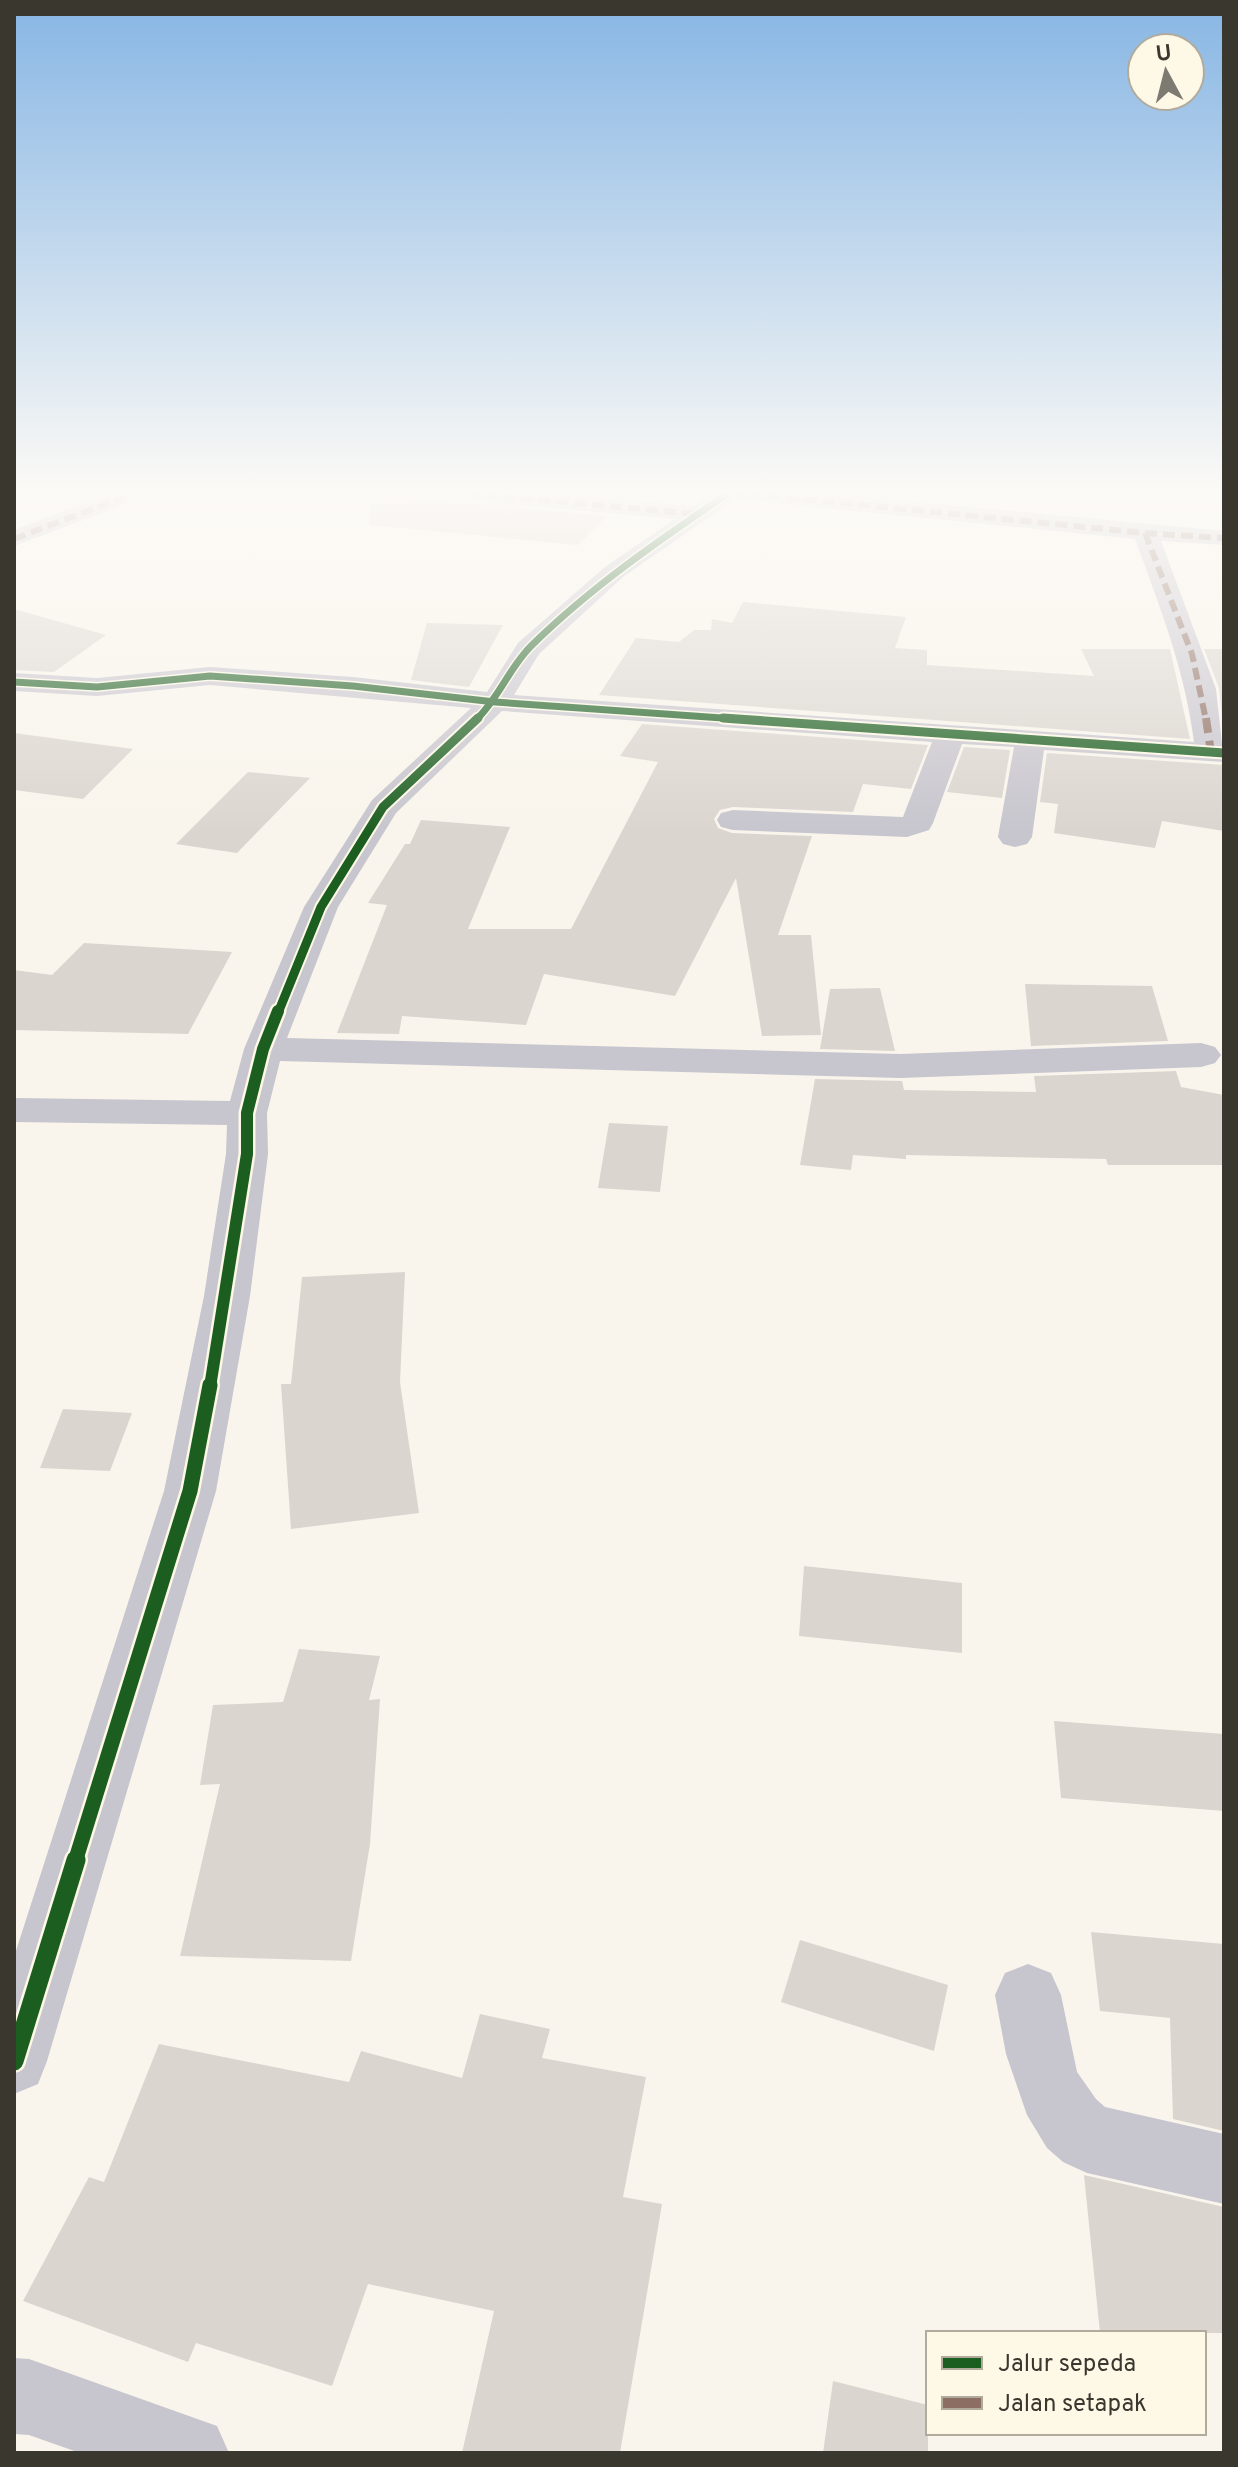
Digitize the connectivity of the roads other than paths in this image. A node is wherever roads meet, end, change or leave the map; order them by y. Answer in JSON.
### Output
{"nodes":[{"id":1,"x":579,"y":603,"type":"edge"},
{"id":2,"x":1172,"y":603,"type":"edge"},
{"id":3,"x":14,"y":682,"type":"edge"},
{"id":4,"x":495,"y":702,"type":"junction"},
{"id":5,"x":951,"y":732,"type":"junction"},
{"id":6,"x":1031,"y":738,"type":"junction"},
{"id":7,"x":1218,"y":753,"type":"edge"},
{"id":8,"x":733,"y":820,"type":"dead end"},
{"id":9,"x":1015,"y":837,"type":"dead end"},
{"id":10,"x":263,"y":1049,"type":"junction"},
{"id":11,"x":1201,"y":1055,"type":"dead end"},
{"id":12,"x":14,"y":1110,"type":"edge"},
{"id":13,"x":247,"y":1113,"type":"junction"},
{"id":14,"x":1028,"y":1995,"type":"dead end"},
{"id":15,"x":14,"y":2061,"type":"edge"},
{"id":16,"x":1224,"y":2169,"type":"edge"},
{"id":17,"x":14,"y":2396,"type":"edge"},
{"id":18,"x":190,"y":2453,"type":"edge"}],
"edges":[{"from":1,"to":4,"type":"street"},
{"from":2,"to":7,"type":"street"},
{"from":3,"to":4,"type":"street"},
{"from":4,"to":5,"type":"street"},
{"from":4,"to":10,"type":"street"},
{"from":5,"to":6,"type":"street"},
{"from":5,"to":8,"type":"street"},
{"from":6,"to":7,"type":"street"},
{"from":6,"to":9,"type":"street"},
{"from":10,"to":11,"type":"street"},
{"from":10,"to":13,"type":"street"},
{"from":12,"to":13,"type":"street"},
{"from":13,"to":15,"type":"street"},
{"from":14,"to":16,"type":"street"},
{"from":17,"to":18,"type":"street"}]}
